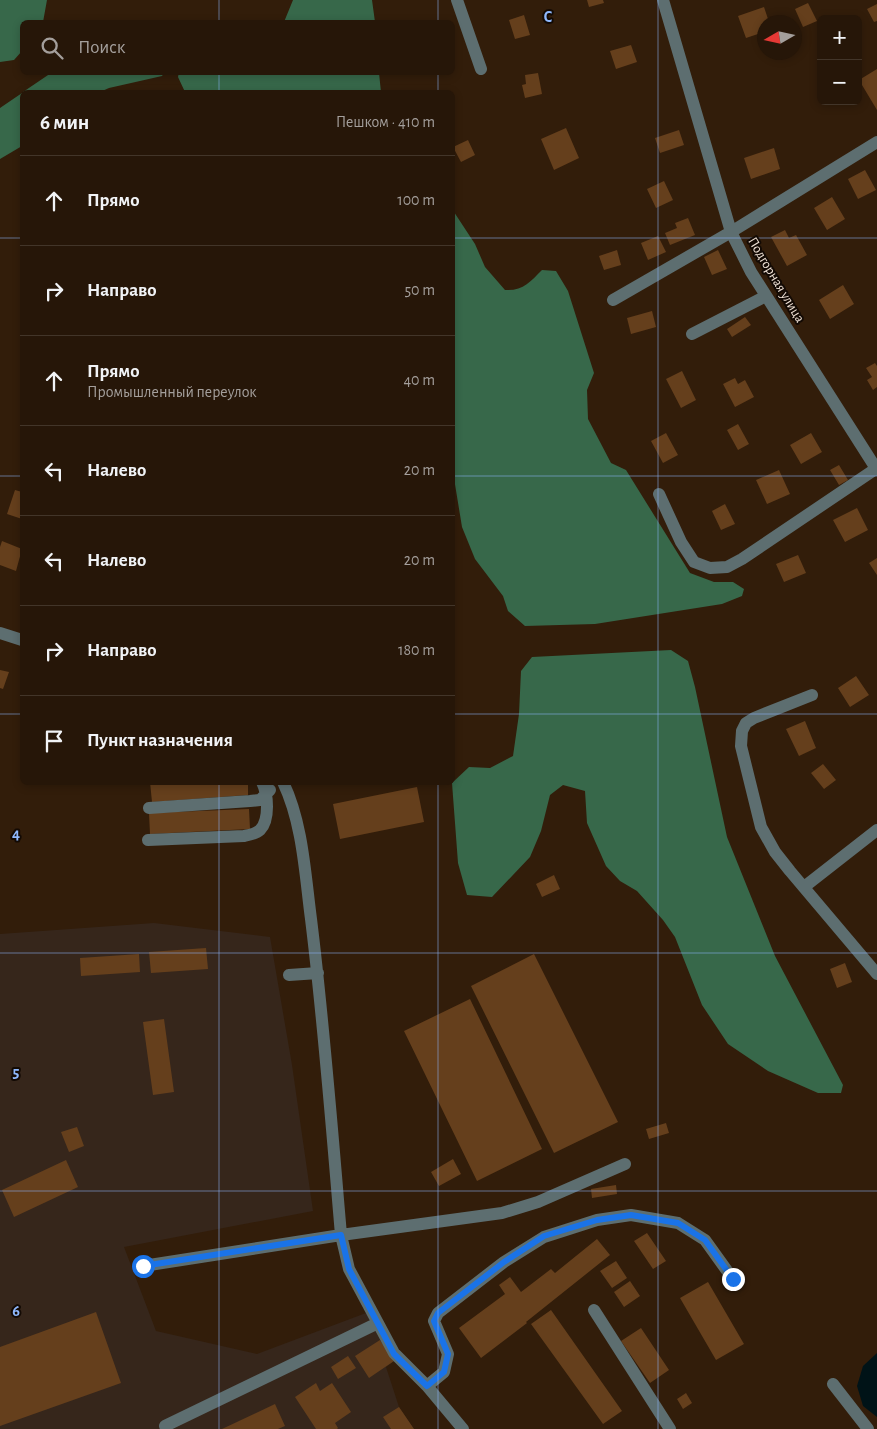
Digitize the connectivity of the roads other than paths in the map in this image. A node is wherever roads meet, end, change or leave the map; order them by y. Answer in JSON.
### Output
{"nodes":[{"id":1,"x":457,"y":0,"type":"edge"},
{"id":2,"x":663,"y":0,"type":"edge"},
{"id":3,"x":481,"y":69,"type":"dead end"},
{"id":4,"x":877,"y":142,"type":"edge"},
{"id":5,"x":731,"y":232,"type":"junction"},
{"id":6,"x":766,"y":296,"type":"junction"},
{"id":7,"x":613,"y":300,"type":"dead end"},
{"id":8,"x":692,"y":334,"type":"dead end"},
{"id":9,"x":877,"y":469,"type":"edge"},
{"id":10,"x":659,"y":494,"type":"dead end"},
{"id":11,"x":0,"y":633,"type":"edge"},
{"id":12,"x":20,"y":639,"type":"edge"},
{"id":13,"x":812,"y":695,"type":"dead end"},
{"id":14,"x":284,"y":785,"type":"edge"},
{"id":15,"x":264,"y":788,"type":"edge"},
{"id":16,"x":149,"y":808,"type":"dead end"},
{"id":17,"x":877,"y":830,"type":"edge"},
{"id":18,"x":148,"y":840,"type":"dead end"},
{"id":19,"x":804,"y":887,"type":"junction"},
{"id":20,"x":318,"y":973,"type":"junction"},
{"id":21,"x":877,"y":974,"type":"edge"},
{"id":22,"x":289,"y":975,"type":"dead end"},
{"id":23,"x":625,"y":1164,"type":"dead end"},
{"id":24,"x":341,"y":1235,"type":"junction"},
{"id":25,"x":143,"y":1266,"type":"dead end"},
{"id":26,"x":733,"y":1279,"type":"dead end"},
{"id":27,"x":594,"y":1310,"type":"dead end"},
{"id":28,"x":378,"y":1323,"type":"junction"},
{"id":29,"x":833,"y":1384,"type":"dead end"},
{"id":30,"x":427,"y":1386,"type":"junction"},
{"id":31,"x":165,"y":1426,"type":"dead end"},
{"id":32,"x":463,"y":1429,"type":"edge"},
{"id":33,"x":670,"y":1429,"type":"edge"},
{"id":34,"x":868,"y":1429,"type":"edge"}],
"edges":[{"from":1,"to":3,"type":"street"},
{"from":2,"to":5,"type":"street","name":"Подгорная улица"},
{"from":4,"to":5,"type":"street"},
{"from":5,"to":6,"type":"street","name":"Подгорная улица"},
{"from":5,"to":7,"type":"street"},
{"from":6,"to":8,"type":"street"},
{"from":6,"to":9,"type":"street","name":"Подгорная улица"},
{"from":9,"to":10,"type":"street"},
{"from":11,"to":12,"type":"street"},
{"from":13,"to":19,"type":"street"},
{"from":14,"to":20,"type":"street"},
{"from":15,"to":16,"type":"street"},
{"from":15,"to":18,"type":"street"},
{"from":17,"to":19,"type":"street"},
{"from":19,"to":21,"type":"street"},
{"from":20,"to":22,"type":"street"},
{"from":20,"to":24,"type":"street"},
{"from":23,"to":24,"type":"street"},
{"from":24,"to":25,"type":"street"},
{"from":24,"to":28,"type":"street"},
{"from":26,"to":30,"type":"street"},
{"from":27,"to":33,"type":"street"},
{"from":28,"to":30,"type":"street"},
{"from":28,"to":31,"type":"street"},
{"from":29,"to":34,"type":"street"},
{"from":30,"to":32,"type":"street"}]}
